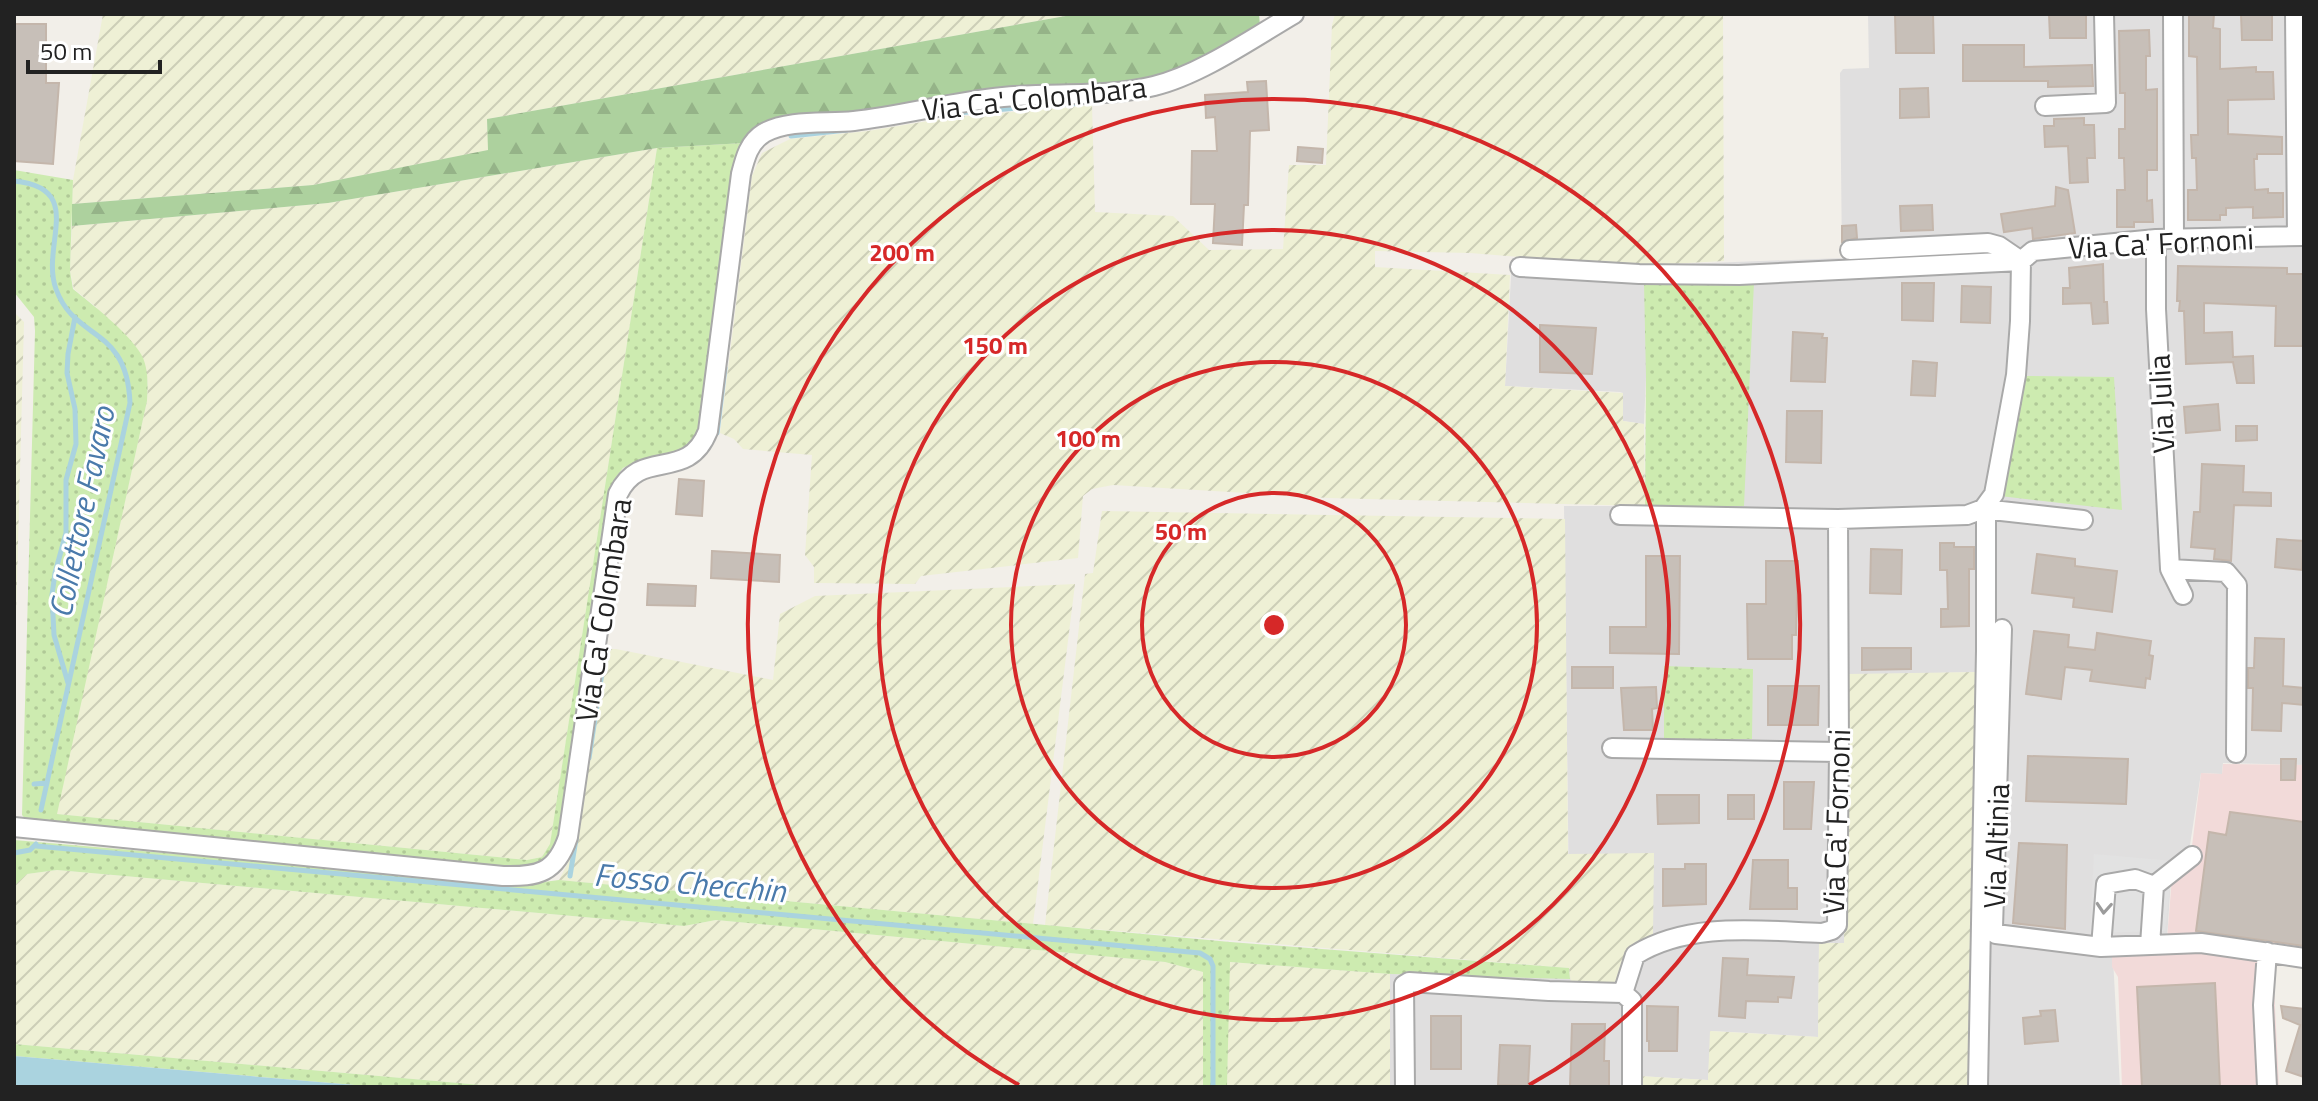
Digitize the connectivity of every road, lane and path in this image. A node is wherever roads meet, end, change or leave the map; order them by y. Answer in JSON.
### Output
{"nodes":[{"id":1,"x":1294,"y":14,"type":"edge"},
{"id":2,"x":2104,"y":14,"type":"edge"},
{"id":3,"x":2173,"y":14,"type":"edge"},
{"id":4,"x":2295,"y":14,"type":"edge"},
{"id":5,"x":2045,"y":106,"type":"dead end"},
{"id":6,"x":2300,"y":236,"type":"edge"},
{"id":7,"x":2165,"y":239,"type":"junction"},
{"id":8,"x":1850,"y":250,"type":"dead end"},
{"id":9,"x":2021,"y":261,"type":"junction"},
{"id":10,"x":1520,"y":267,"type":"dead end"},
{"id":11,"x":1983,"y":509,"type":"junction"},
{"id":12,"x":1620,"y":515,"type":"dead end"},
{"id":13,"x":1838,"y":519,"type":"junction"},
{"id":14,"x":2083,"y":520,"type":"dead end"},
{"id":15,"x":2170,"y":569,"type":"junction"},
{"id":16,"x":2183,"y":595,"type":"dead end"},
{"id":17,"x":2002,"y":629,"type":"dead end"},
{"id":18,"x":1612,"y":748,"type":"dead end"},
{"id":19,"x":1839,"y":752,"type":"junction"},
{"id":20,"x":2236,"y":753,"type":"dead end"},
{"id":21,"x":21,"y":827,"type":"edge"},
{"id":22,"x":2192,"y":856,"type":"dead end"},
{"id":23,"x":2154,"y":886,"type":"junction"},
{"id":24,"x":2150,"y":945,"type":"junction"},
{"id":25,"x":2101,"y":947,"type":"junction"},
{"id":26,"x":2267,"y":952,"type":"junction"},
{"id":27,"x":2304,"y":958,"type":"edge"},
{"id":28,"x":1623,"y":993,"type":"junction"},
{"id":29,"x":1405,"y":1087,"type":"edge"},
{"id":30,"x":1632,"y":1087,"type":"edge"},
{"id":31,"x":1978,"y":1087,"type":"edge"},
{"id":32,"x":2267,"y":1087,"type":"edge"}],
"edges":[{"from":1,"to":21,"type":"street","name":"Via Ca' Colombara"},
{"from":2,"to":5,"type":"street"},
{"from":3,"to":7,"type":"street","name":"Via Julia"},
{"from":4,"to":6,"type":"street"},
{"from":6,"to":7,"type":"street","name":"Via Ca' Fornoni"},
{"from":7,"to":9,"type":"street","name":"Via Ca' Fornoni"},
{"from":7,"to":15,"type":"street","name":"Via Julia"},
{"from":8,"to":9,"type":"street"},
{"from":9,"to":10,"type":"street","name":"Via Ca' Fornoni"},
{"from":9,"to":11,"type":"street"},
{"from":11,"to":13,"type":"street"},
{"from":11,"to":14,"type":"street"},
{"from":11,"to":31,"type":"street"},
{"from":12,"to":13,"type":"street"},
{"from":13,"to":19,"type":"street","name":"Via Ca' Fornoni"},
{"from":15,"to":16,"type":"street","name":"Via Julia"},
{"from":15,"to":20,"type":"street"},
{"from":17,"to":25,"type":"street","name":"Via Altinia"},
{"from":18,"to":19,"type":"street"},
{"from":19,"to":28,"type":"street","name":"Via Ca' Fornoni"},
{"from":22,"to":23,"type":"street"},
{"from":23,"to":24,"type":"street"},
{"from":23,"to":25,"type":"street","one_way":true},
{"from":24,"to":25,"type":"street","name":"Via Altinia"},
{"from":24,"to":26,"type":"street","name":"Via Altinia"},
{"from":26,"to":27,"type":"street","name":"Via Altinia"},
{"from":26,"to":32,"type":"street"},
{"from":28,"to":29,"type":"street"},
{"from":28,"to":30,"type":"street"}]}
